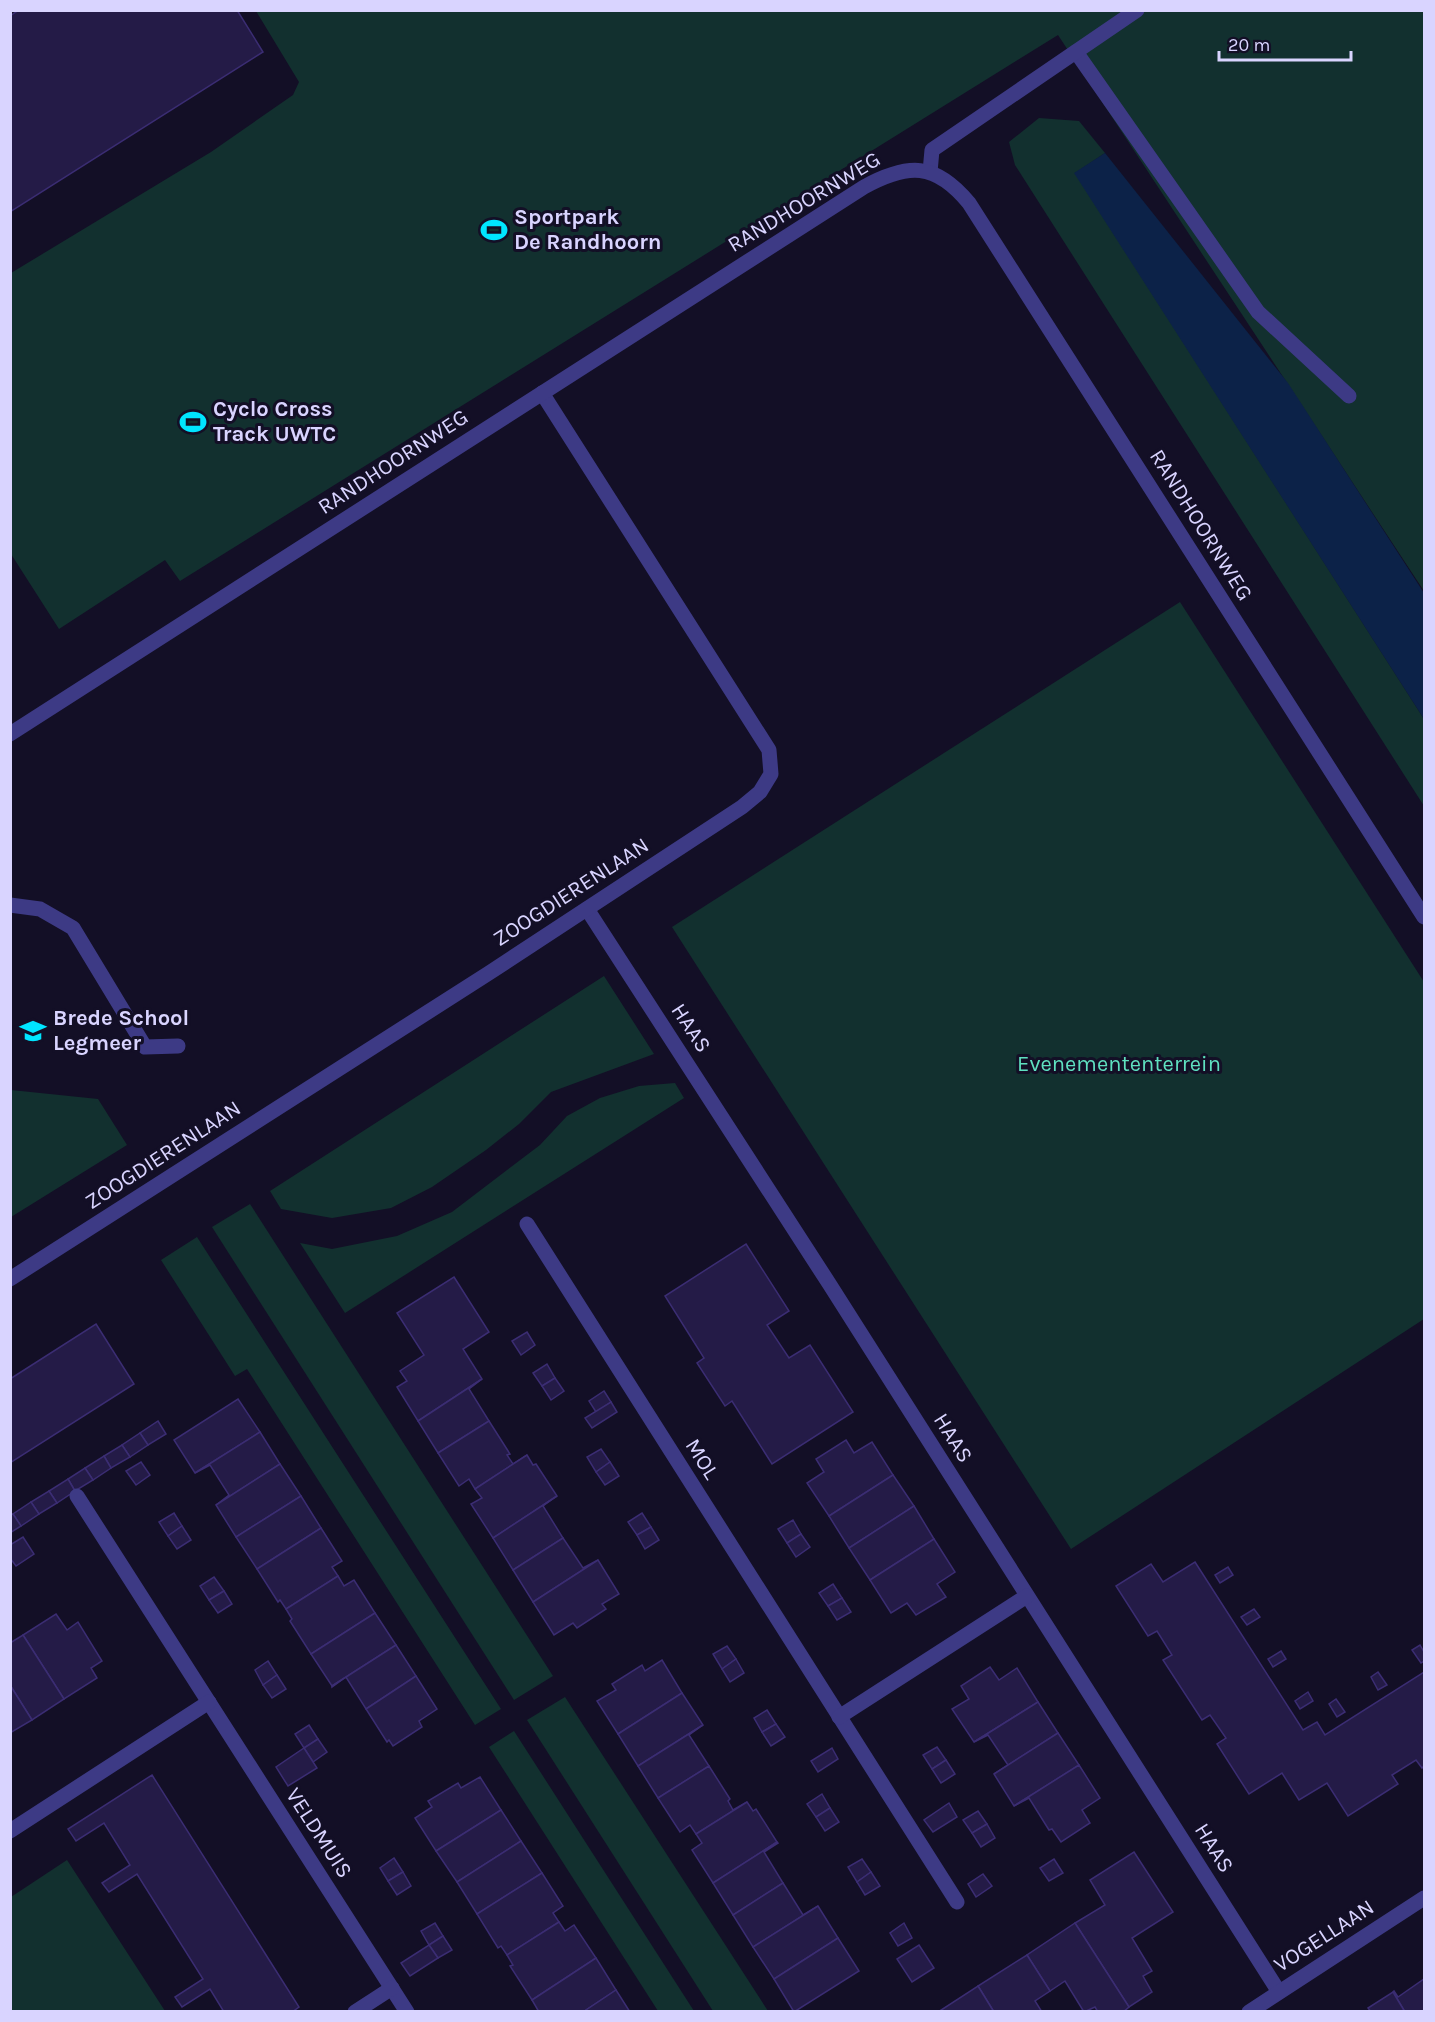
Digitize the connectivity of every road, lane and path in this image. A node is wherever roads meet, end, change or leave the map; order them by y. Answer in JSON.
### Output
{"nodes":[{"id":1,"x":1137,"y":10,"type":"edge"},
{"id":2,"x":1076,"y":52,"type":"junction"},
{"id":3,"x":930,"y":172,"type":"junction"},
{"id":4,"x":542,"y":393,"type":"junction"},
{"id":5,"x":1349,"y":396,"type":"dead end"},
{"id":6,"x":10,"y":734,"type":"edge"},
{"id":7,"x":10,"y":905,"type":"edge"},
{"id":8,"x":587,"y":909,"type":"junction"},
{"id":9,"x":1425,"y":917,"type":"edge"},
{"id":10,"x":178,"y":1046,"type":"dead end"},
{"id":11,"x":526,"y":1224,"type":"dead end"},
{"id":12,"x":10,"y":1279,"type":"edge"},
{"id":13,"x":77,"y":1497,"type":"dead end"},
{"id":14,"x":1027,"y":1596,"type":"junction"},
{"id":15,"x":209,"y":1702,"type":"junction"},
{"id":16,"x":839,"y":1717,"type":"junction"},
{"id":17,"x":10,"y":1831,"type":"edge"},
{"id":18,"x":1425,"y":1899,"type":"edge"},
{"id":19,"x":957,"y":1902,"type":"dead end"},
{"id":20,"x":392,"y":1988,"type":"junction"},
{"id":21,"x":1279,"y":1992,"type":"junction"},
{"id":22,"x":355,"y":2012,"type":"edge"},
{"id":23,"x":407,"y":2012,"type":"edge"},
{"id":24,"x":1249,"y":2012,"type":"edge"}],
"edges":[{"from":1,"to":2,"type":"street"},
{"from":2,"to":3,"type":"street"},
{"from":2,"to":5,"type":"street"},
{"from":3,"to":4,"type":"street","name":"RANDHOORNWEG"},
{"from":3,"to":9,"type":"street","name":"RANDHOORNWEG"},
{"from":4,"to":6,"type":"street","name":"RANDHOORNWEG"},
{"from":4,"to":8,"type":"street","name":"ZOOGDIERENLAAN"},
{"from":7,"to":10,"type":"street"},
{"from":8,"to":12,"type":"street","name":"ZOOGDIERENLAAN"},
{"from":8,"to":14,"type":"street","name":"HAAS"},
{"from":11,"to":16,"type":"street","name":"MOL"},
{"from":13,"to":15,"type":"street","name":"VELDMUIS"},
{"from":14,"to":16,"type":"street"},
{"from":14,"to":21,"type":"street","name":"HAAS"},
{"from":15,"to":17,"type":"street"},
{"from":15,"to":20,"type":"street","name":"VELDMUIS"},
{"from":16,"to":19,"type":"street","name":"MOL"},
{"from":18,"to":21,"type":"street","name":"VOGELLAAN"},
{"from":20,"to":22,"type":"street"},
{"from":20,"to":23,"type":"street","name":"VELDMUIS"},
{"from":21,"to":24,"type":"street","name":"VOGELLAAN"}]}
